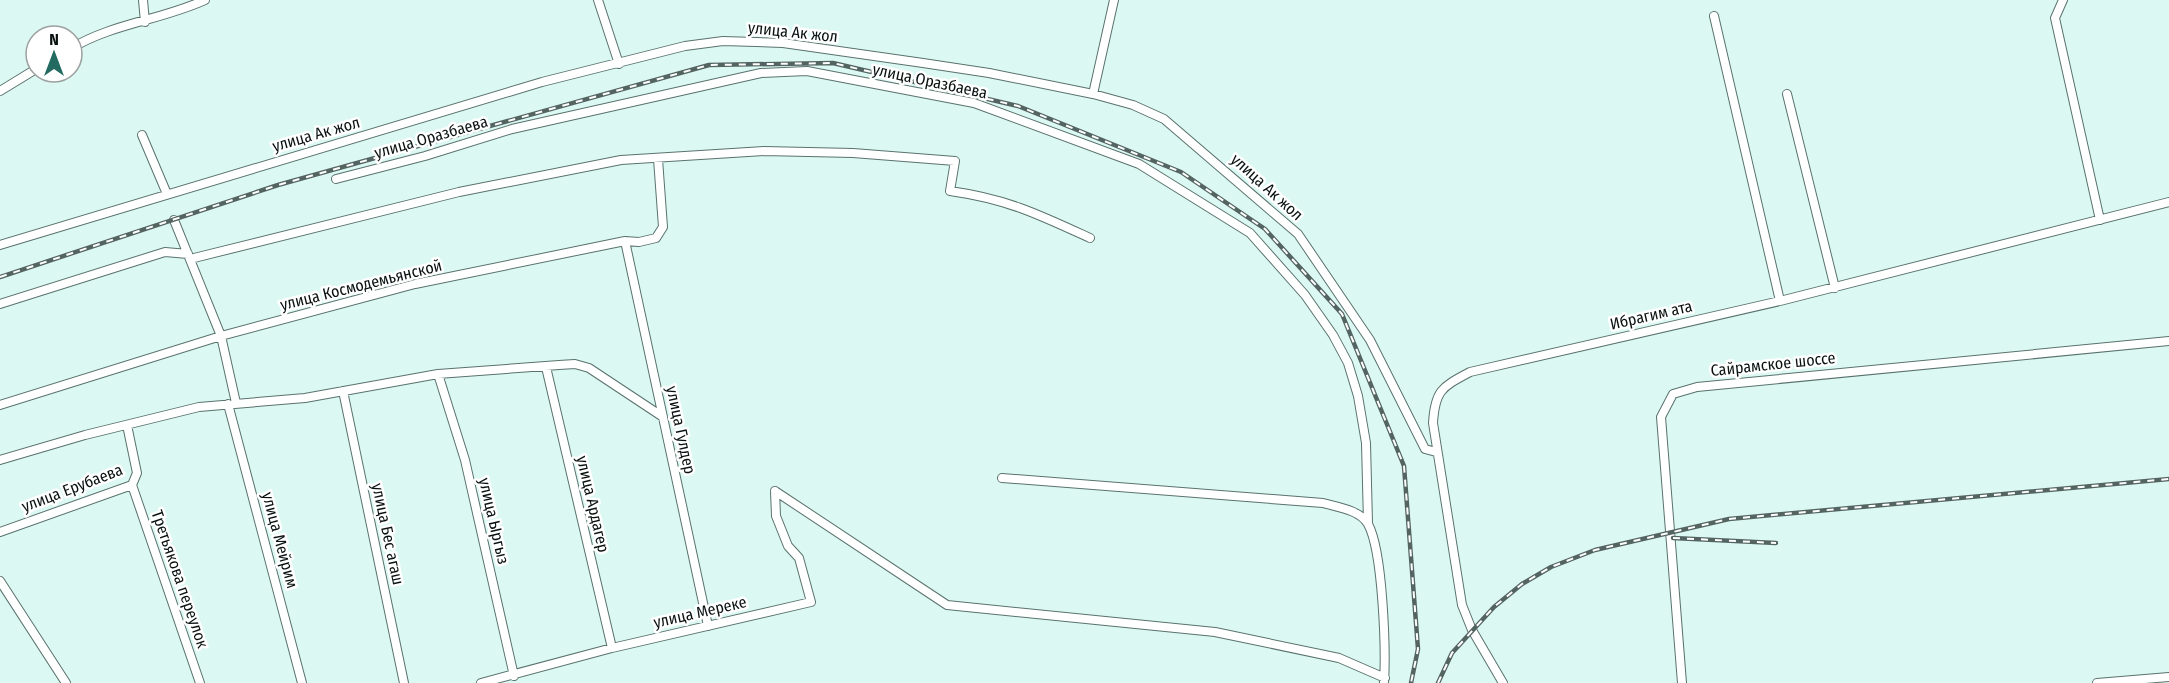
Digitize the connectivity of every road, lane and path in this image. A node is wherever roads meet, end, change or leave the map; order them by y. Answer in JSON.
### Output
{"nodes":[{"id":1,"x":144,"y":0,"type":"edge"},
{"id":2,"x":205,"y":0,"type":"edge"},
{"id":3,"x":598,"y":0,"type":"edge"},
{"id":4,"x":1114,"y":0,"type":"edge"},
{"id":5,"x":2063,"y":0,"type":"edge"},
{"id":6,"x":1714,"y":16,"type":"dead end"},
{"id":7,"x":145,"y":22,"type":"junction"},
{"id":8,"x":84,"y":41,"type":"edge"},
{"id":9,"x":619,"y":64,"type":"junction"},
{"id":10,"x":24,"y":76,"type":"edge"},
{"id":11,"x":0,"y":91,"type":"edge"},
{"id":12,"x":1093,"y":94,"type":"junction"},
{"id":13,"x":1787,"y":94,"type":"dead end"},
{"id":14,"x":142,"y":135,"type":"dead end"},
{"id":15,"x":658,"y":159,"type":"junction"},
{"id":16,"x":336,"y":179,"type":"dead end"},
{"id":17,"x":167,"y":194,"type":"junction"},
{"id":18,"x":2169,"y":202,"type":"edge"},
{"id":19,"x":174,"y":220,"type":"dead end"},
{"id":20,"x":2100,"y":220,"type":"junction"},
{"id":21,"x":1090,"y":238,"type":"dead end"},
{"id":22,"x":625,"y":241,"type":"junction"},
{"id":23,"x":0,"y":245,"type":"edge"},
{"id":24,"x":189,"y":256,"type":"junction"},
{"id":25,"x":1835,"y":288,"type":"junction"},
{"id":26,"x":1780,"y":301,"type":"junction"},
{"id":27,"x":0,"y":304,"type":"edge"},
{"id":28,"x":221,"y":336,"type":"junction"},
{"id":29,"x":2169,"y":341,"type":"edge"},
{"id":30,"x":546,"y":367,"type":"junction"},
{"id":31,"x":438,"y":374,"type":"junction"},
{"id":32,"x":343,"y":391,"type":"junction"},
{"id":33,"x":232,"y":403,"type":"junction"},
{"id":34,"x":0,"y":405,"type":"edge"},
{"id":35,"x":663,"y":417,"type":"junction"},
{"id":36,"x":127,"y":424,"type":"junction"},
{"id":37,"x":1436,"y":453,"type":"junction"},
{"id":38,"x":0,"y":460,"type":"edge"},
{"id":39,"x":1002,"y":478,"type":"dead end"},
{"id":40,"x":132,"y":485,"type":"junction"},
{"id":41,"x":1368,"y":524,"type":"junction"},
{"id":42,"x":0,"y":531,"type":"edge"},
{"id":43,"x":0,"y":581,"type":"edge"},
{"id":44,"x":708,"y":626,"type":"junction"},
{"id":45,"x":612,"y":648,"type":"junction"},
{"id":46,"x":514,"y":676,"type":"junction"},
{"id":47,"x":2169,"y":677,"type":"edge"},
{"id":48,"x":1384,"y":681,"type":"edge"},
{"id":49,"x":66,"y":683,"type":"edge"},
{"id":50,"x":200,"y":683,"type":"edge"},
{"id":51,"x":302,"y":683,"type":"edge"},
{"id":52,"x":404,"y":683,"type":"edge"},
{"id":53,"x":481,"y":683,"type":"edge"},
{"id":54,"x":1503,"y":683,"type":"edge"},
{"id":55,"x":1682,"y":683,"type":"edge"},
{"id":56,"x":2097,"y":683,"type":"edge"}],
"edges":[{"from":1,"to":7,"type":"street"},
{"from":2,"to":7,"type":"street"},
{"from":3,"to":9,"type":"street"},
{"from":4,"to":12,"type":"street"},
{"from":5,"to":20,"type":"street"},
{"from":6,"to":26,"type":"street"},
{"from":7,"to":8,"type":"street"},
{"from":9,"to":12,"type":"street","name":"улица Ак жол"},
{"from":9,"to":17,"type":"street","name":"улица Ак жол"},
{"from":10,"to":11,"type":"street"},
{"from":12,"to":37,"type":"street","name":"улица Ак жол"},
{"from":13,"to":25,"type":"street"},
{"from":14,"to":17,"type":"street"},
{"from":15,"to":21,"type":"street"},
{"from":15,"to":22,"type":"street","name":"улица Космодемьянской"},
{"from":15,"to":24,"type":"street"},
{"from":16,"to":41,"type":"street","name":"улица Оразбаева"},
{"from":17,"to":23,"type":"street","name":"улица Ак жол"},
{"from":18,"to":20,"type":"street","name":"Ибрагим ата"},
{"from":19,"to":24,"type":"street","name":"улица Мейрим"},
{"from":20,"to":25,"type":"street","name":"Ибрагим ата"},
{"from":22,"to":28,"type":"street","name":"улица Космодемьянской"},
{"from":22,"to":35,"type":"street","name":"улица Гулдер"},
{"from":24,"to":27,"type":"street"},
{"from":24,"to":28,"type":"street","name":"улица Мейрим"},
{"from":25,"to":26,"type":"street","name":"Ибрагим ата"},
{"from":26,"to":37,"type":"street","name":"Ибрагим ата"},
{"from":28,"to":33,"type":"street","name":"улица Мейрим"},
{"from":28,"to":34,"type":"street","name":"улица Космодемьянской"},
{"from":29,"to":55,"type":"street","name":"Сайрамское шоссе"},
{"from":30,"to":31,"type":"street"},
{"from":30,"to":35,"type":"street"},
{"from":30,"to":45,"type":"street","name":"улица Ардагер"},
{"from":31,"to":32,"type":"street"},
{"from":31,"to":46,"type":"street","name":"улица Ыргыз"},
{"from":32,"to":33,"type":"street"},
{"from":32,"to":52,"type":"street","name":"улица Бес агаш"},
{"from":33,"to":36,"type":"street"},
{"from":33,"to":51,"type":"street","name":"улица Мейрим"},
{"from":35,"to":44,"type":"street","name":"улица Гулдер"},
{"from":36,"to":38,"type":"street"},
{"from":36,"to":40,"type":"street","name":"улица Ерубаева"},
{"from":37,"to":54,"type":"street","name":"Ибрагим ата"},
{"from":39,"to":41,"type":"street"},
{"from":40,"to":42,"type":"street","name":"улица Ерубаева"},
{"from":40,"to":50,"type":"street","name":"Третьякова переулок"},
{"from":41,"to":48,"type":"street","name":"улица Оразбаева"},
{"from":43,"to":49,"type":"street"},
{"from":44,"to":45,"type":"street","name":"улица Мереке"},
{"from":44,"to":48,"type":"street","name":"улица Мереке"},
{"from":45,"to":46,"type":"street","name":"улица Мереке"},
{"from":46,"to":53,"type":"street","name":"улица Мереке"},
{"from":47,"to":56,"type":"street"}]}
